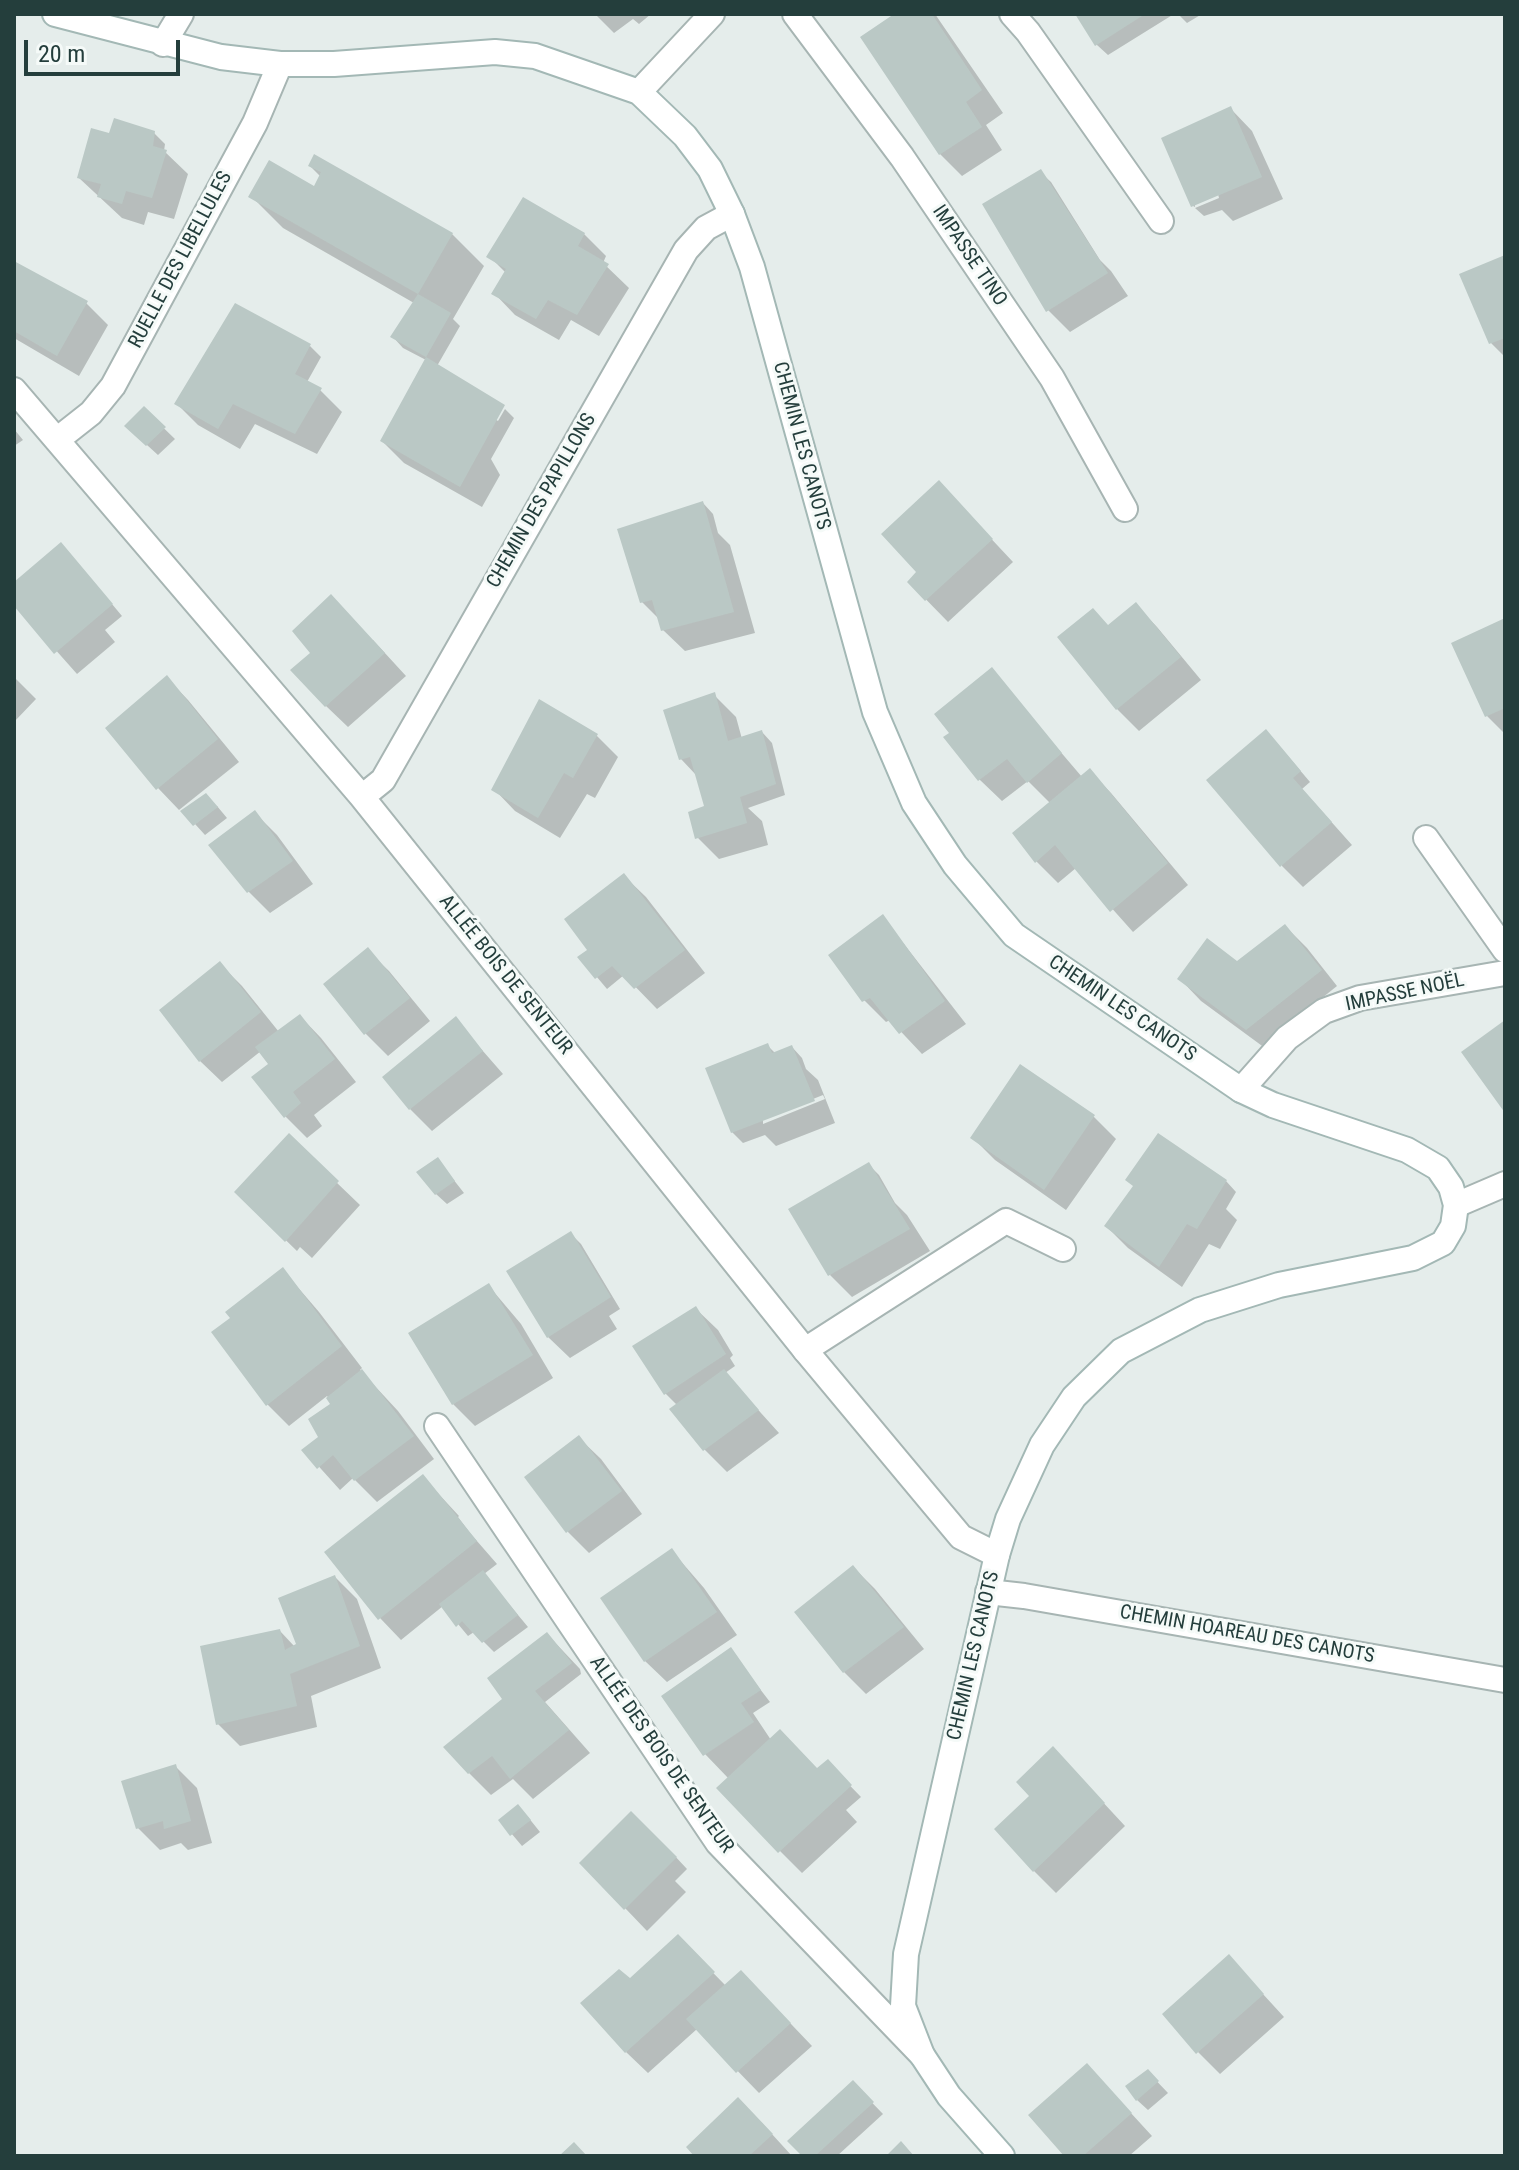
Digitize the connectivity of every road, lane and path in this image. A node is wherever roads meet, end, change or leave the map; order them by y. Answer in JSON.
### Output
{"nodes":[{"id":1,"x":55,"y":14,"type":"edge"},
{"id":2,"x":181,"y":14,"type":"edge"},
{"id":3,"x":712,"y":14,"type":"edge"},
{"id":4,"x":795,"y":14,"type":"edge"},
{"id":5,"x":1012,"y":14,"type":"edge"},
{"id":6,"x":163,"y":44,"type":"junction"},
{"id":7,"x":280,"y":64,"type":"junction"},
{"id":8,"x":639,"y":92,"type":"junction"},
{"id":9,"x":732,"y":214,"type":"junction"},
{"id":10,"x":1161,"y":221,"type":"dead end"},
{"id":11,"x":14,"y":390,"type":"edge"},
{"id":12,"x":58,"y":439,"type":"junction"},
{"id":13,"x":1125,"y":509,"type":"dead end"},
{"id":14,"x":362,"y":797,"type":"junction"},
{"id":15,"x":1426,"y":838,"type":"dead end"},
{"id":16,"x":1505,"y":950,"type":"edge"},
{"id":17,"x":1505,"y":973,"type":"edge"},
{"id":18,"x":1241,"y":1090,"type":"junction"},
{"id":19,"x":1505,"y":1184,"type":"edge"},
{"id":20,"x":1456,"y":1205,"type":"junction"},
{"id":21,"x":1063,"y":1249,"type":"dead end"},
{"id":22,"x":805,"y":1350,"type":"junction"},
{"id":23,"x":437,"y":1426,"type":"dead end"},
{"id":24,"x":997,"y":1555,"type":"junction"},
{"id":25,"x":988,"y":1592,"type":"junction"},
{"id":26,"x":1505,"y":1680,"type":"edge"},
{"id":27,"x":922,"y":2055,"type":"junction"},
{"id":28,"x":1002,"y":2156,"type":"edge"}],
"edges":[{"from":1,"to":6,"type":"street","name":"CHEMIN LES CANOTS"},
{"from":2,"to":6,"type":"street"},
{"from":3,"to":8,"type":"street"},
{"from":4,"to":13,"type":"street","name":"IMPASSE TINO"},
{"from":5,"to":10,"type":"street"},
{"from":6,"to":7,"type":"street","name":"CHEMIN LES CANOTS"},
{"from":7,"to":8,"type":"street","name":"CHEMIN LES CANOTS"},
{"from":7,"to":12,"type":"street","name":"RUELLE DES LIBELLULES"},
{"from":8,"to":9,"type":"street","name":"CHEMIN LES CANOTS"},
{"from":9,"to":14,"type":"street","name":"CHEMIN DES PAPILLONS"},
{"from":9,"to":18,"type":"street","name":"CHEMIN LES CANOTS"},
{"from":11,"to":12,"type":"street","name":"ALLÉE BOIS DE SENTEUR"},
{"from":12,"to":14,"type":"street","name":"ALLÉE BOIS DE SENTEUR"},
{"from":14,"to":22,"type":"street","name":"ALLÉE BOIS DE SENTEUR"},
{"from":15,"to":16,"type":"street"},
{"from":17,"to":18,"type":"street","name":"IMPASSE NOËL"},
{"from":18,"to":20,"type":"street","name":"CHEMIN LES CANOTS"},
{"from":19,"to":20,"type":"street"},
{"from":20,"to":24,"type":"street","name":"CHEMIN LES CANOTS"},
{"from":21,"to":22,"type":"street"},
{"from":22,"to":24,"type":"street","name":"ALLÉE BOIS DE SENTEUR"},
{"from":23,"to":27,"type":"street","name":"ALLÉE DES BOIS DE SENTEUR"},
{"from":24,"to":25,"type":"street","name":"CHEMIN LES CANOTS"},
{"from":25,"to":26,"type":"street","name":"CHEMIN HOAREAU DES CANOTS"},
{"from":25,"to":27,"type":"street","name":"CHEMIN LES CANOTS"},
{"from":27,"to":28,"type":"street","name":"CHEMIN LES CANOTS"}]}
